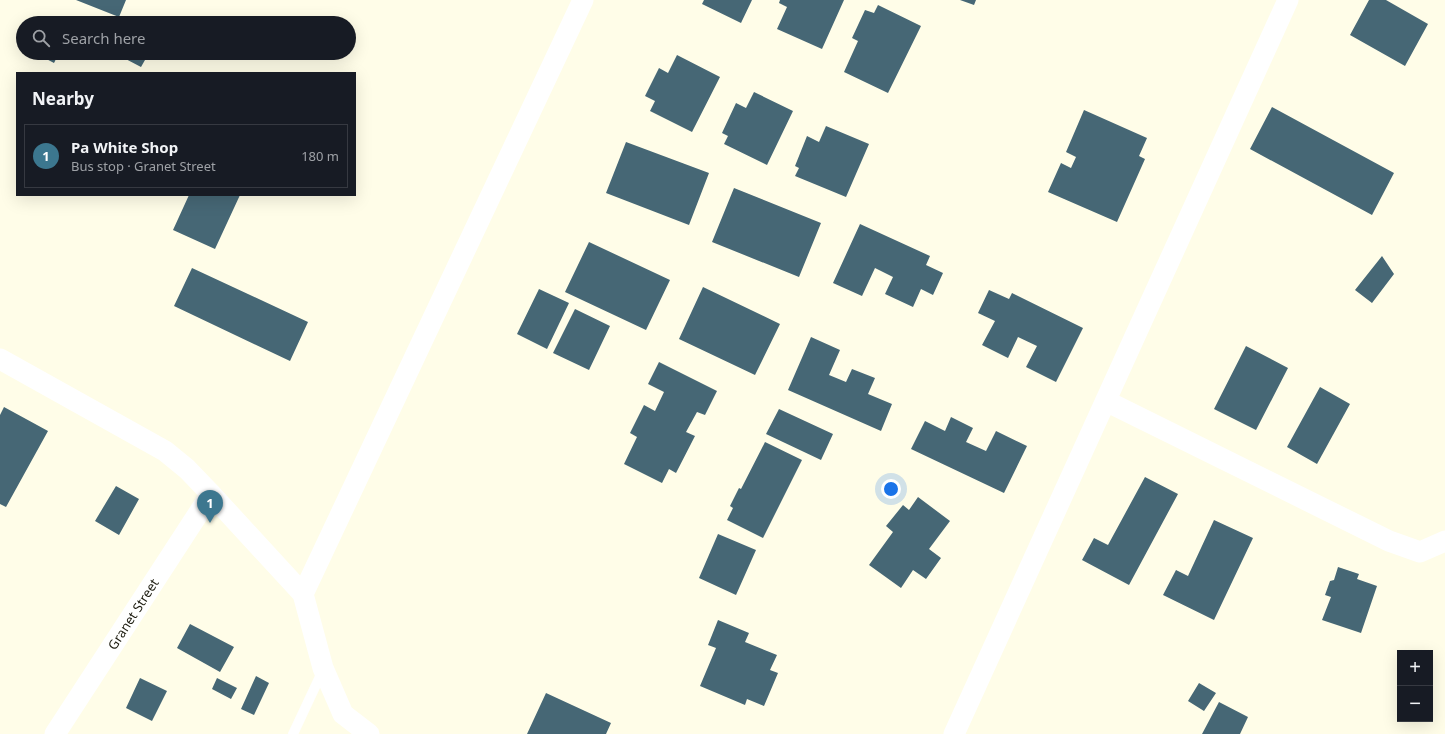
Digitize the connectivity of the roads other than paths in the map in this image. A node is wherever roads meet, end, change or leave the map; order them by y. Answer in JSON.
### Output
{"nodes":[{"id":1,"x":583,"y":0,"type":"edge"},
{"id":2,"x":1288,"y":0,"type":"edge"},
{"id":3,"x":0,"y":359,"type":"edge"},
{"id":4,"x":1106,"y":401,"type":"junction"},
{"id":5,"x":211,"y":494,"type":"junction"},
{"id":6,"x":1445,"y":541,"type":"edge"},
{"id":7,"x":302,"y":594,"type":"junction"},
{"id":8,"x":323,"y":668,"type":"junction"},
{"id":9,"x":55,"y":734,"type":"edge"},
{"id":10,"x":294,"y":734,"type":"edge"},
{"id":11,"x":369,"y":734,"type":"edge"},
{"id":12,"x":954,"y":734,"type":"edge"}],
"edges":[{"from":1,"to":7,"type":"street"},
{"from":2,"to":4,"type":"street"},
{"from":3,"to":5,"type":"street"},
{"from":4,"to":6,"type":"street"},
{"from":4,"to":12,"type":"street"},
{"from":5,"to":7,"type":"street"},
{"from":5,"to":9,"type":"street","name":"Granet Street"},
{"from":7,"to":8,"type":"street"},
{"from":8,"to":10,"type":"lane"},
{"from":8,"to":11,"type":"street"}]}
